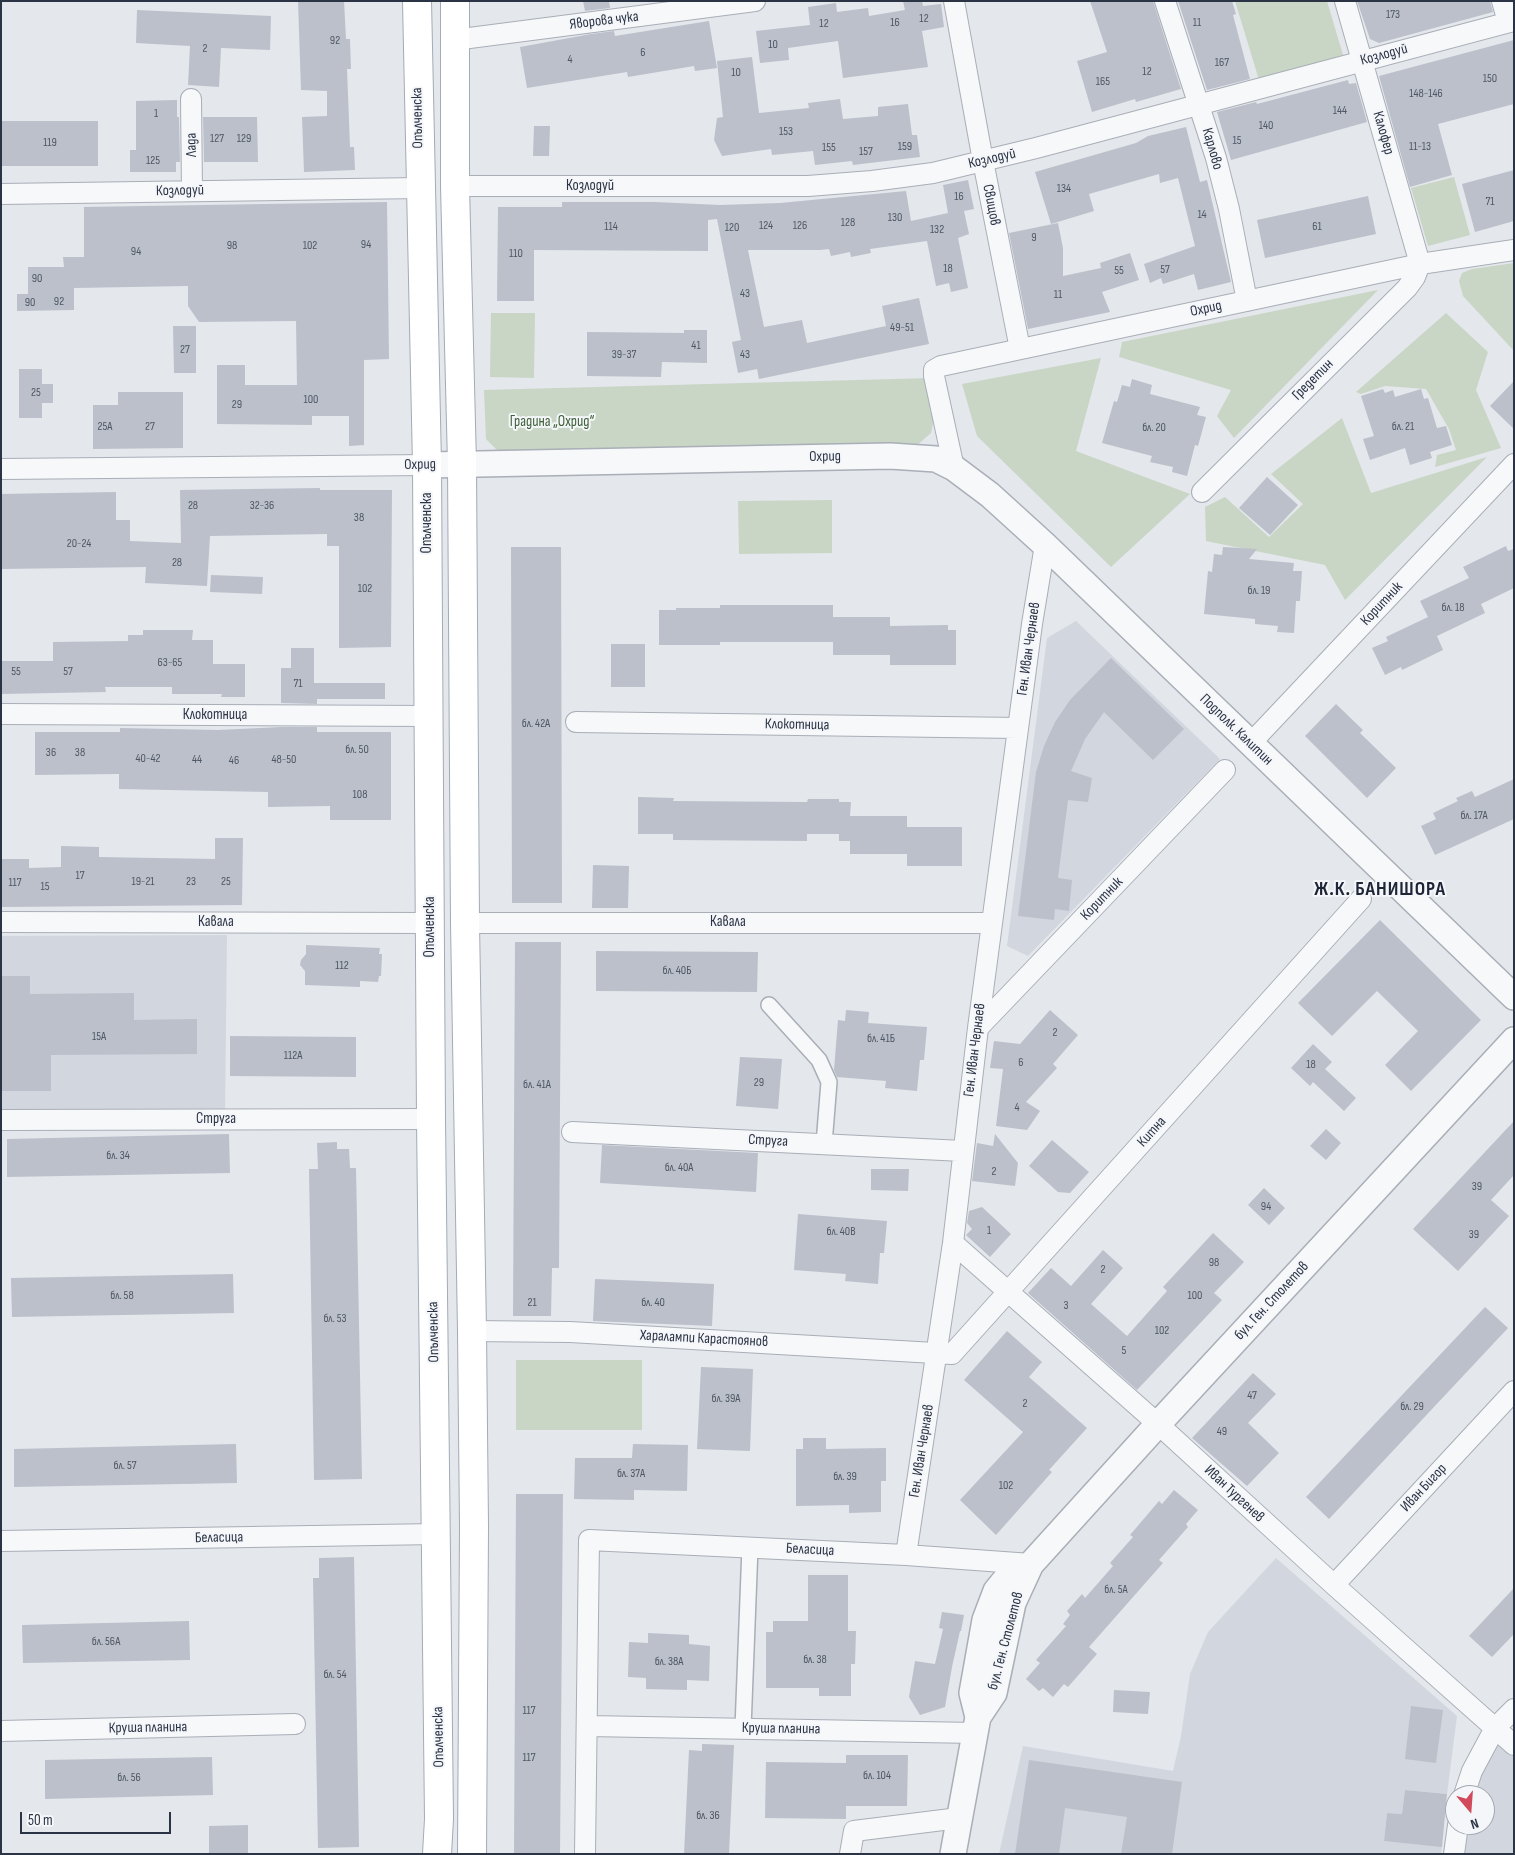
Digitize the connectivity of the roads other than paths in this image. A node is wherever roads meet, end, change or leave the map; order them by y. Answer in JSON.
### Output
{"nodes":[{"id":1,"x":417,"y":1,"type":"edge"},
{"id":2,"x":455,"y":1,"type":"edge"},
{"id":3,"x":754,"y":1,"type":"edge"},
{"id":4,"x":954,"y":1,"type":"edge"},
{"id":5,"x":1164,"y":1,"type":"edge"},
{"id":6,"x":1345,"y":1,"type":"edge"},
{"id":7,"x":1502,"y":1,"type":"edge"},
{"id":8,"x":1511,"y":21,"type":"edge"},
{"id":9,"x":454,"y":40,"type":"junction"},
{"id":10,"x":1362,"y":61,"type":"junction"},
{"id":11,"x":191,"y":99,"type":"dead end"},
{"id":12,"x":1199,"y":105,"type":"junction"},
{"id":13,"x":983,"y":162,"type":"junction"},
{"id":14,"x":456,"y":186,"type":"junction"},
{"id":15,"x":420,"y":188,"type":"junction"},
{"id":16,"x":192,"y":191,"type":"junction"},
{"id":17,"x":1,"y":194,"type":"edge"},
{"id":18,"x":1514,"y":250,"type":"edge"},
{"id":19,"x":1420,"y":264,"type":"junction"},
{"id":20,"x":1247,"y":301,"type":"junction"},
{"id":21,"x":1020,"y":349,"type":"junction"},
{"id":22,"x":462,"y":464,"type":"junction"},
{"id":23,"x":1514,"y":464,"type":"edge"},
{"id":24,"x":427,"y":465,"type":"junction"},
{"id":25,"x":954,"y":468,"type":"junction"},
{"id":26,"x":1,"y":469,"type":"edge"},
{"id":27,"x":1202,"y":492,"type":"dead end"},
{"id":28,"x":1045,"y":545,"type":"junction"},
{"id":29,"x":1,"y":714,"type":"edge"},
{"id":30,"x":428,"y":716,"type":"junction"},
{"id":31,"x":576,"y":722,"type":"dead end"},
{"id":32,"x":1018,"y":728,"type":"junction"},
{"id":33,"x":1250,"y":744,"type":"junction"},
{"id":34,"x":1225,"y":770,"type":"dead end"},
{"id":35,"x":1361,"y":899,"type":"dead end"},
{"id":36,"x":1,"y":922,"type":"edge"},
{"id":37,"x":430,"y":923,"type":"junction"},
{"id":38,"x":465,"y":923,"type":"junction"},
{"id":39,"x":992,"y":923,"type":"junction"},
{"id":40,"x":1514,"y":997,"type":"edge"},
{"id":41,"x":769,"y":1005,"type":"dead end"},
{"id":42,"x":978,"y":1028,"type":"junction"},
{"id":43,"x":1514,"y":1040,"type":"edge"},
{"id":44,"x":431,"y":1119,"type":"junction"},
{"id":45,"x":1,"y":1120,"type":"edge"},
{"id":46,"x":572,"y":1132,"type":"dead end"},
{"id":47,"x":824,"y":1144,"type":"junction"},
{"id":48,"x":963,"y":1151,"type":"junction"},
{"id":49,"x":954,"y":1244,"type":"junction"},
{"id":50,"x":1008,"y":1292,"type":"junction"},
{"id":51,"x":472,"y":1331,"type":"junction"},
{"id":52,"x":936,"y":1353,"type":"junction"},
{"id":53,"x":1514,"y":1391,"type":"edge"},
{"id":54,"x":1158,"y":1424,"type":"junction"},
{"id":55,"x":437,"y":1534,"type":"junction"},
{"id":56,"x":1,"y":1541,"type":"edge"},
{"id":57,"x":750,"y":1547,"type":"junction"},
{"id":58,"x":906,"y":1555,"type":"junction"},
{"id":59,"x":1031,"y":1564,"type":"junction"},
{"id":60,"x":1334,"y":1585,"type":"junction"},
{"id":61,"x":1514,"y":1708,"type":"edge"},
{"id":62,"x":295,"y":1724,"type":"dead end"},
{"id":63,"x":977,"y":1725,"type":"junction"},
{"id":64,"x":588,"y":1726,"type":"junction"},
{"id":65,"x":743,"y":1728,"type":"junction"},
{"id":66,"x":1495,"y":1728,"type":"junction"},
{"id":67,"x":1,"y":1731,"type":"edge"},
{"id":68,"x":1514,"y":1745,"type":"edge"},
{"id":69,"x":1467,"y":1785,"type":"edge"},
{"id":70,"x":960,"y":1818,"type":"junction"},
{"id":71,"x":1457,"y":1835,"type":"edge"},
{"id":72,"x":437,"y":1854,"type":"edge"},
{"id":73,"x":472,"y":1854,"type":"edge"},
{"id":74,"x":585,"y":1854,"type":"edge"},
{"id":75,"x":850,"y":1854,"type":"edge"},
{"id":76,"x":953,"y":1854,"type":"edge"},
{"id":77,"x":1454,"y":1854,"type":"edge"}],
"edges":[{"from":1,"to":15,"type":"main road","name":"Опълченска"},
{"from":2,"to":9,"type":"main road"},
{"from":3,"to":9,"type":"street","name":"Яворова чука"},
{"from":4,"to":13,"type":"street","name":"Свищов"},
{"from":5,"to":12,"type":"street","name":"Карлово"},
{"from":6,"to":10,"type":"street","name":"Калофер"},
{"from":7,"to":8,"type":"street"},
{"from":8,"to":10,"type":"street","name":"Козлодуй"},
{"from":9,"to":14,"type":"main road"},
{"from":10,"to":12,"type":"street","name":"Козлодуй"},
{"from":10,"to":19,"type":"street","name":"Калофер"},
{"from":11,"to":16,"type":"street","name":"Лада"},
{"from":12,"to":13,"type":"street","name":"Козлодуй"},
{"from":12,"to":20,"type":"street","name":"Карлово"},
{"from":13,"to":14,"type":"street","name":"Козлодуй"},
{"from":13,"to":21,"type":"street","name":"Свищов"},
{"from":14,"to":22,"type":"main road"},
{"from":15,"to":16,"type":"street","name":"Козлодуй"},
{"from":15,"to":24,"type":"main road","name":"Опълченска"},
{"from":16,"to":17,"type":"street","name":"Козлодуй"},
{"from":18,"to":19,"type":"street","name":"Охрид"},
{"from":19,"to":20,"type":"street","name":"Охрид"},
{"from":19,"to":27,"type":"street","name":"Гредетин"},
{"from":20,"to":21,"type":"street","name":"Охрид"},
{"from":21,"to":25,"type":"street","name":"Охрид"},
{"from":22,"to":24,"type":"street","name":"Охрид"},
{"from":22,"to":25,"type":"street","name":"Охрид"},
{"from":22,"to":38,"type":"main road"},
{"from":23,"to":33,"type":"street","name":"Коритник"},
{"from":24,"to":26,"type":"street","name":"Охрид"},
{"from":24,"to":30,"type":"main road","name":"Опълченска"},
{"from":25,"to":28,"type":"street","name":"Подполк. Калитин"},
{"from":28,"to":32,"type":"street","name":"Ген. Иван Чернаев"},
{"from":28,"to":33,"type":"street","name":"Подполк. Калитин"},
{"from":29,"to":30,"type":"street","name":"Клокотница"},
{"from":30,"to":37,"type":"main road","name":"Опълченска"},
{"from":31,"to":32,"type":"street","name":"Клокотница"},
{"from":32,"to":39,"type":"street","name":"Ген. Иван Чернаев"},
{"from":33,"to":40,"type":"street","name":"Подполк. Калитин"},
{"from":34,"to":42,"type":"street","name":"Коритник"},
{"from":35,"to":50,"type":"street","name":"Китна"},
{"from":36,"to":37,"type":"street","name":"Кавала"},
{"from":37,"to":44,"type":"main road","name":"Опълченска"},
{"from":38,"to":39,"type":"street","name":"Кавала"},
{"from":38,"to":51,"type":"main road"},
{"from":39,"to":42,"type":"street","name":"Ген. Иван Чернаев"},
{"from":41,"to":47,"type":"street"},
{"from":42,"to":48,"type":"street","name":"Ген. Иван Чернаев"},
{"from":43,"to":54,"type":"street","name":"бул. Ген. Столетов"},
{"from":44,"to":45,"type":"street","name":"Струга"},
{"from":44,"to":55,"type":"main road","name":"Опълченска"},
{"from":46,"to":47,"type":"street","name":"Струга"},
{"from":47,"to":48,"type":"street","name":"Струга"},
{"from":48,"to":49,"type":"street","name":"Ген. Иван Чернаев"},
{"from":49,"to":50,"type":"street","name":"Иван Тургенев"},
{"from":49,"to":52,"type":"street","name":"Ген. Иван Чернаев"},
{"from":50,"to":52,"type":"street","name":"Китна"},
{"from":50,"to":54,"type":"street","name":"Иван Тургенев"},
{"from":51,"to":52,"type":"street","name":"Харалампи Карастоянов"},
{"from":51,"to":73,"type":"main road"},
{"from":52,"to":58,"type":"street","name":"Ген. Иван Чернаев"},
{"from":53,"to":60,"type":"street","name":"Иван Бигор"},
{"from":54,"to":59,"type":"street","name":"бул. Ген. Столетов"},
{"from":54,"to":60,"type":"street","name":"Иван Тургенев"},
{"from":55,"to":56,"type":"street","name":"Беласица"},
{"from":55,"to":72,"type":"main road","name":"Опълченска"},
{"from":57,"to":58,"type":"street","name":"Беласица"},
{"from":57,"to":64,"type":"street","name":"Беласица"},
{"from":57,"to":65,"type":"street"},
{"from":58,"to":59,"type":"street","name":"Беласица"},
{"from":59,"to":63,"type":"street","name":"бул. Ген. Столетов"},
{"from":60,"to":66,"type":"street","name":"Иван Тургенев"},
{"from":61,"to":66,"type":"street"},
{"from":62,"to":67,"type":"street","name":"Круша планина"},
{"from":63,"to":65,"type":"street","name":"Круша планина"},
{"from":63,"to":70,"type":"street","name":"бул. Ген. Столетов"},
{"from":64,"to":65,"type":"street","name":"Круша планина"},
{"from":64,"to":74,"type":"street"},
{"from":66,"to":68,"type":"street","name":"Иван Тургенев"},
{"from":66,"to":69,"type":"street"},
{"from":70,"to":75,"type":"street"},
{"from":70,"to":76,"type":"street","name":"бул. Ген. Столетов"},
{"from":71,"to":77,"type":"street"}]}
